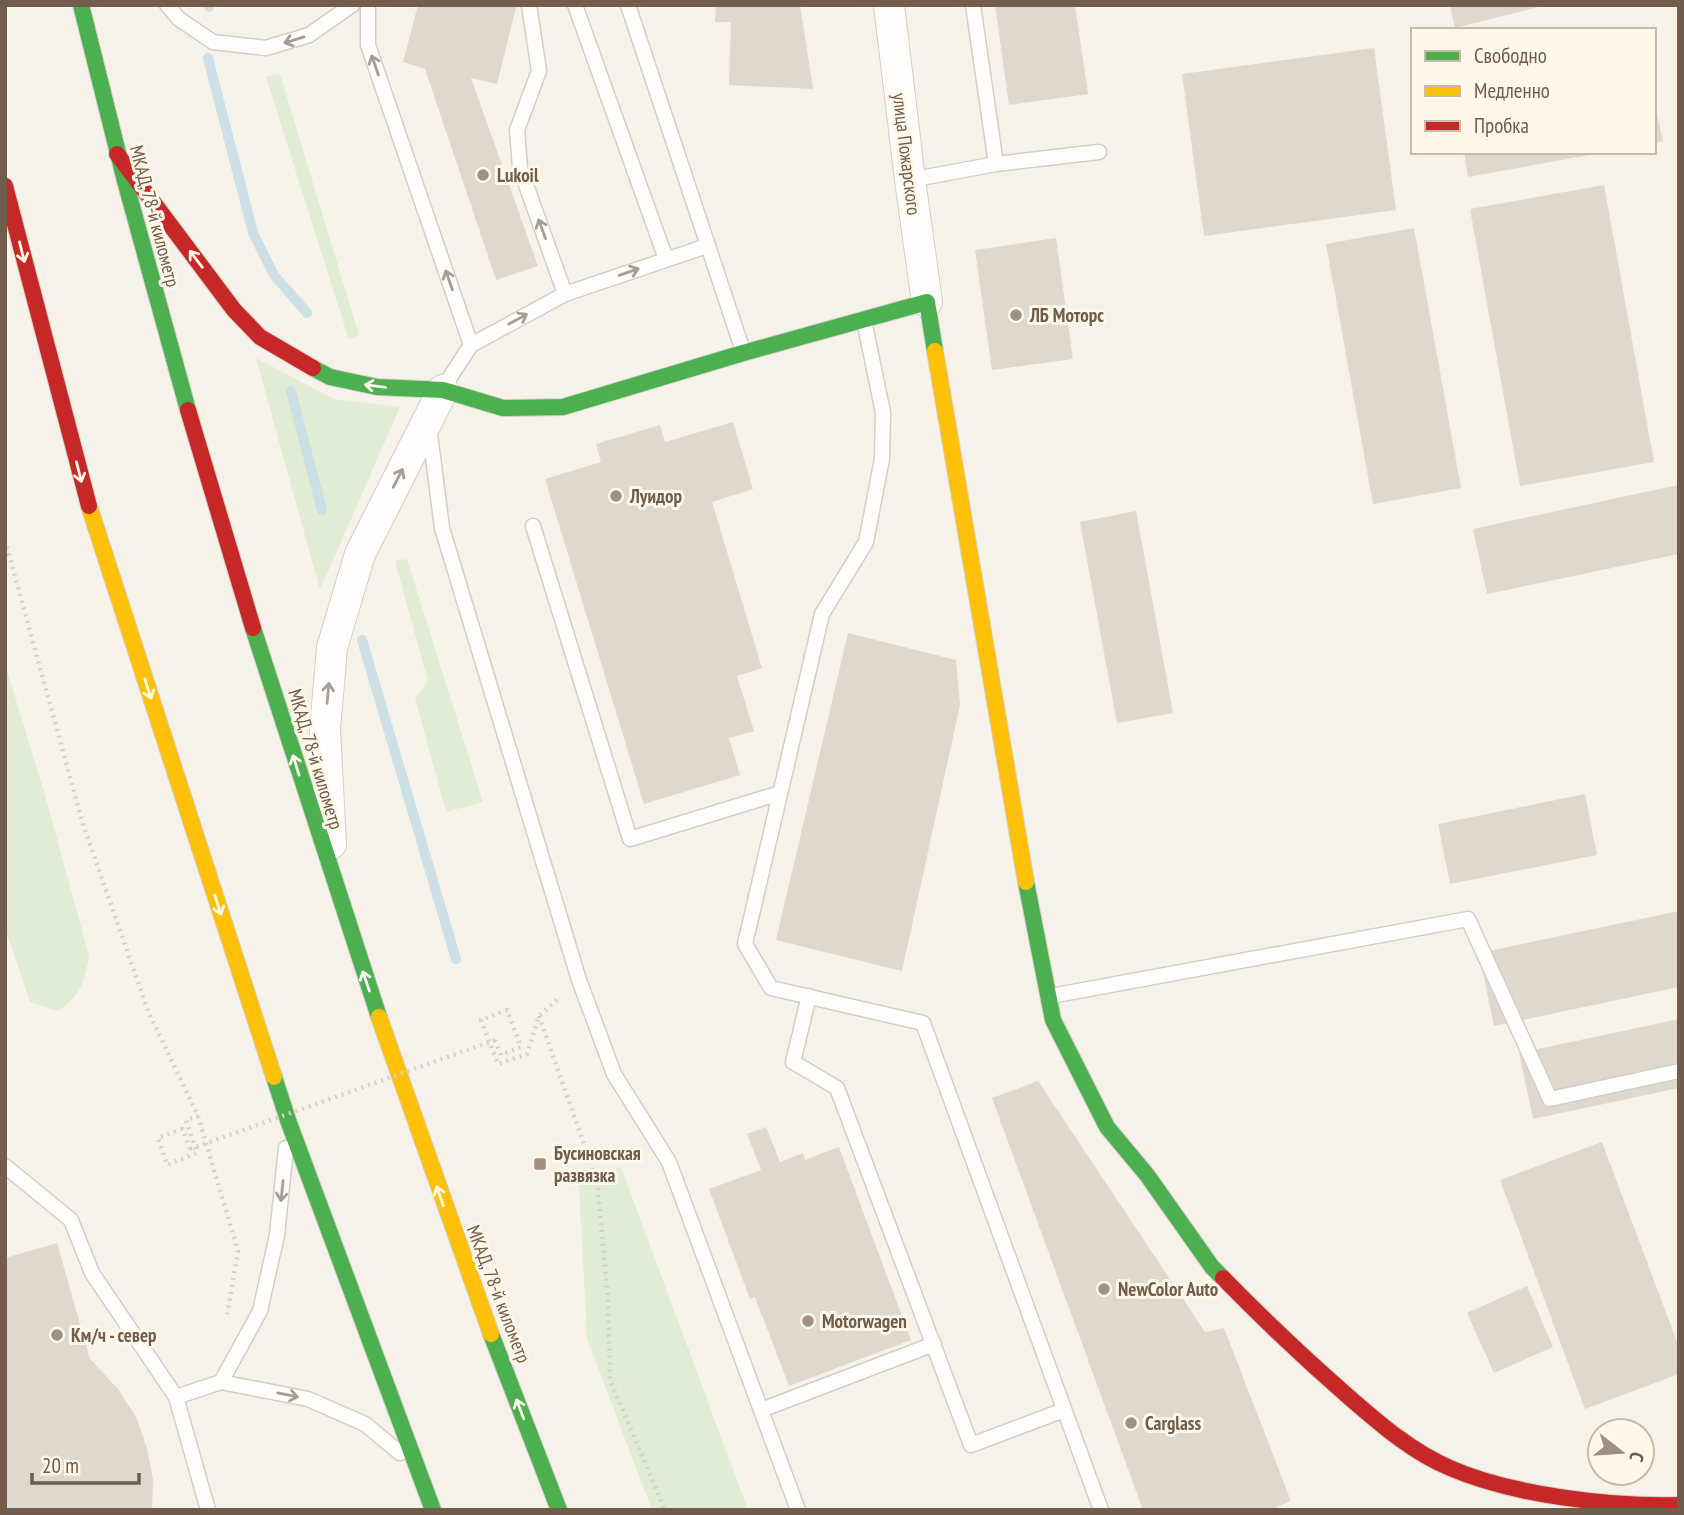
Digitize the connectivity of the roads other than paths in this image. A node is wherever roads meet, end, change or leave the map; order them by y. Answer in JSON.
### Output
{"nodes":[{"id":1,"x":81,"y":5,"type":"edge"},
{"id":2,"x":167,"y":5,"type":"edge"},
{"id":3,"x":352,"y":5,"type":"edge"},
{"id":4,"x":368,"y":5,"type":"edge"},
{"id":5,"x":529,"y":5,"type":"edge"},
{"id":6,"x":575,"y":5,"type":"edge"},
{"id":7,"x":628,"y":5,"type":"edge"},
{"id":8,"x":889,"y":5,"type":"edge"},
{"id":9,"x":973,"y":5,"type":"edge"},
{"id":10,"x":115,"y":151,"type":"junction"},
{"id":11,"x":1099,"y":152,"type":"dead end"},
{"id":12,"x":996,"y":164,"type":"junction"},
{"id":13,"x":910,"y":180,"type":"junction"},
{"id":14,"x":5,"y":186,"type":"edge"},
{"id":15,"x":708,"y":246,"type":"junction"},
{"id":16,"x":666,"y":259,"type":"junction"},
{"id":17,"x":565,"y":294,"type":"junction"},
{"id":18,"x":927,"y":302,"type":"junction"},
{"id":19,"x":864,"y":319,"type":"junction"},
{"id":20,"x":471,"y":345,"type":"junction"},
{"id":21,"x":743,"y":352,"type":"junction"},
{"id":22,"x":443,"y":390,"type":"junction"},
{"id":23,"x":429,"y":418,"type":"junction"},
{"id":24,"x":533,"y":526,"type":"dead end"},
{"id":25,"x":780,"y":793,"type":"junction"},
{"id":26,"x":333,"y":883,"type":"junction"},
{"id":27,"x":808,"y":996,"type":"junction"},
{"id":28,"x":1048,"y":997,"type":"junction"},
{"id":29,"x":1679,"y":1071,"type":"edge"},
{"id":30,"x":289,"y":1123,"type":"junction"},
{"id":31,"x":5,"y":1166,"type":"edge"},
{"id":32,"x":933,"y":1345,"type":"junction"},
{"id":33,"x":221,"y":1382,"type":"junction"},
{"id":34,"x":176,"y":1397,"type":"junction"},
{"id":35,"x":761,"y":1410,"type":"junction"},
{"id":36,"x":1065,"y":1410,"type":"junction"},
{"id":37,"x":416,"y":1467,"type":"junction"},
{"id":38,"x":544,"y":1473,"type":"junction"},
{"id":39,"x":1679,"y":1504,"type":"edge"},
{"id":40,"x":208,"y":1510,"type":"edge"},
{"id":41,"x":433,"y":1510,"type":"edge"},
{"id":42,"x":559,"y":1510,"type":"edge"},
{"id":43,"x":566,"y":1510,"type":"edge"},
{"id":44,"x":798,"y":1510,"type":"edge"},
{"id":45,"x":1101,"y":1510,"type":"edge"}],
"edges":[{"from":1,"to":10,"type":"main road","name":"МКАД, 78-й километр"},
{"from":3,"to":2,"type":"lane","one_way":true},
{"from":20,"to":4,"type":"lane","one_way":true},
{"from":17,"to":5,"type":"lane","one_way":true},
{"from":6,"to":16,"type":"lane"},
{"from":7,"to":15,"type":"lane"},
{"from":8,"to":13,"type":"street","name":"улица Пожарского"},
{"from":9,"to":12,"type":"lane"},
{"from":22,"to":10,"type":"main road","one_way":true},
{"from":26,"to":10,"type":"main road","name":"МКАД, 78-й километр","one_way":true},
{"from":11,"to":12,"type":"lane"},
{"from":12,"to":13,"type":"lane"},
{"from":13,"to":18,"type":"street","name":"улица Пожарского"},
{"from":14,"to":30,"type":"main road","one_way":true},
{"from":15,"to":16,"type":"lane"},
{"from":15,"to":21,"type":"lane"},
{"from":17,"to":16,"type":"lane","one_way":true},
{"from":20,"to":17,"type":"lane","one_way":true},
{"from":18,"to":19,"type":"main road"},
{"from":18,"to":28,"type":"main road"},
{"from":19,"to":21,"type":"main road"},
{"from":19,"to":25,"type":"lane"},
{"from":20,"to":22,"type":"lane"},
{"from":21,"to":22,"type":"main road"},
{"from":22,"to":23,"type":"street"},
{"from":26,"to":23,"type":"street","one_way":true},
{"from":23,"to":35,"type":"lane"},
{"from":24,"to":25,"type":"lane"},
{"from":25,"to":27,"type":"lane"},
{"from":38,"to":26,"type":"main road","name":"МКАД, 78-й километр","one_way":true},
{"from":27,"to":32,"type":"lane"},
{"from":27,"to":36,"type":"lane"},
{"from":28,"to":29,"type":"lane"},
{"from":28,"to":39,"type":"main road"},
{"from":30,"to":33,"type":"lane","one_way":true},
{"from":30,"to":37,"type":"main road"},
{"from":31,"to":34,"type":"lane"},
{"from":32,"to":35,"type":"lane"},
{"from":32,"to":36,"type":"lane"},
{"from":33,"to":34,"type":"lane"},
{"from":33,"to":37,"type":"lane","one_way":true},
{"from":34,"to":40,"type":"lane"},
{"from":35,"to":44,"type":"lane"},
{"from":36,"to":45,"type":"lane"},
{"from":37,"to":41,"type":"main road"},
{"from":38,"to":42,"type":"main road","name":"МКАД, 78-й километр"},
{"from":38,"to":43,"type":"main road"}]}
